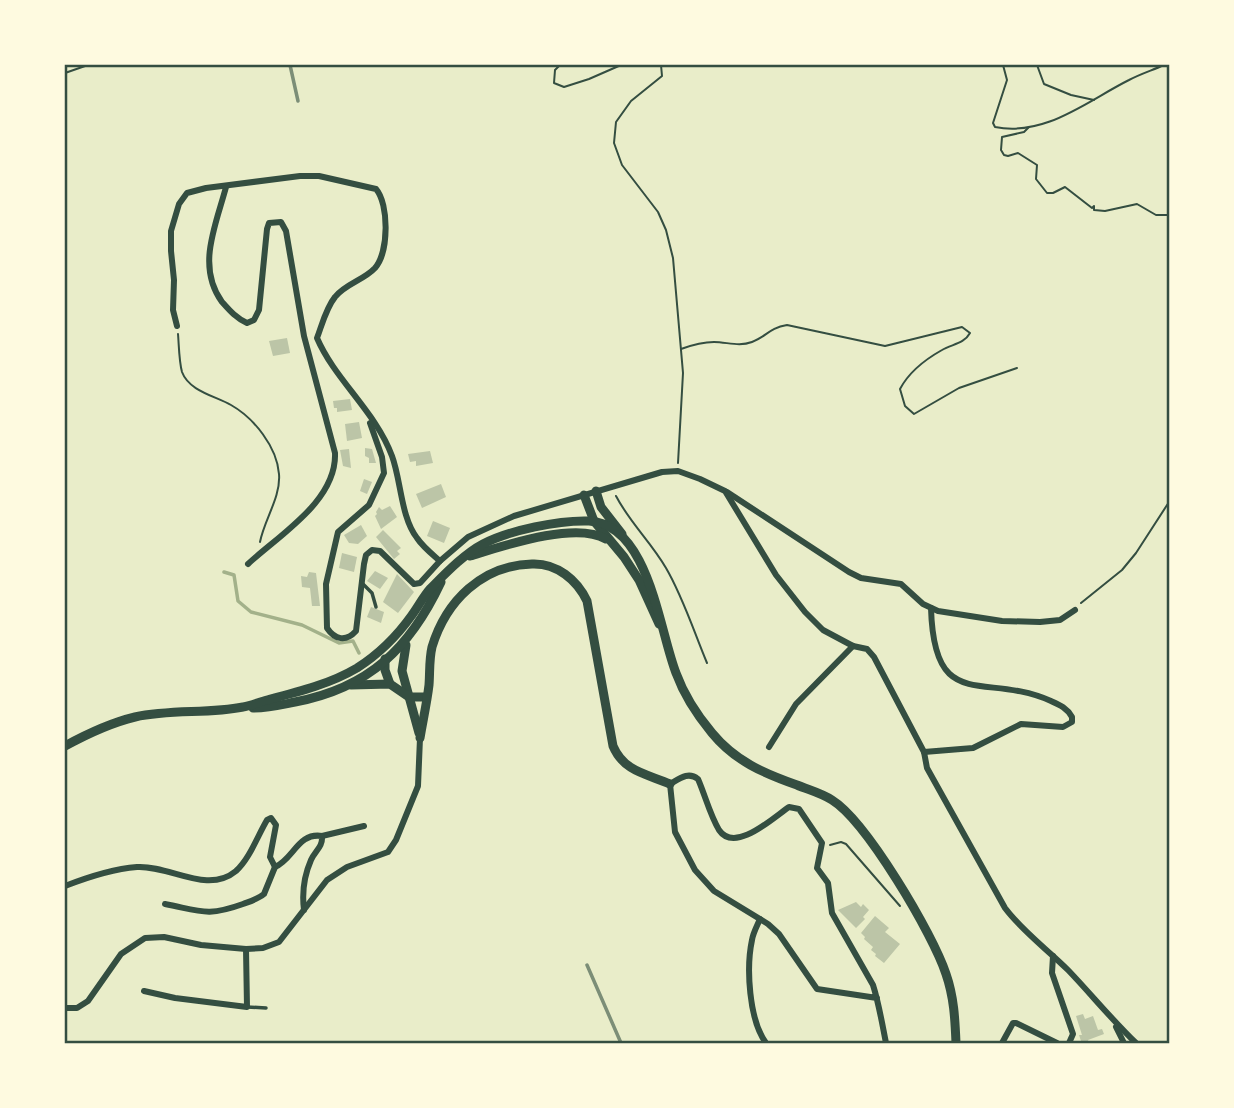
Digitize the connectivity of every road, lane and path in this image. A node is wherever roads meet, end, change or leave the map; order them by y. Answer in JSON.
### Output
{"nodes":[{"id":1,"x":88,"y":65,"type":"edge"},
{"id":2,"x":560,"y":65,"type":"edge"},
{"id":3,"x":621,"y":65,"type":"edge"},
{"id":4,"x":661,"y":65,"type":"edge"},
{"id":5,"x":1003,"y":65,"type":"edge"},
{"id":6,"x":1037,"y":65,"type":"edge"},
{"id":7,"x":1164,"y":65,"type":"edge"},
{"id":8,"x":1169,"y":66,"type":"edge"},
{"id":9,"x":65,"y":73,"type":"edge"},
{"id":10,"x":1094,"y":100,"type":"junction"},
{"id":11,"x":1029,"y":127,"type":"junction"},
{"id":12,"x":226,"y":187,"type":"junction"},
{"id":13,"x":1169,"y":215,"type":"edge"},
{"id":14,"x":177,"y":326,"type":"joint"},
{"id":15,"x":304,"y":336,"type":"junction"},
{"id":16,"x":317,"y":338,"type":"junction"},
{"id":17,"x":681,"y":349,"type":"junction"},
{"id":18,"x":1017,"y":368,"type":"dead end"},
{"id":19,"x":367,"y":413,"type":"junction"},
{"id":20,"x":678,"y":471,"type":"junction"},
{"id":21,"x":611,"y":486,"type":"junction"},
{"id":22,"x":596,"y":491,"type":"junction"},
{"id":23,"x":725,"y":491,"type":"junction"},
{"id":24,"x":584,"y":495,"type":"junction"},
{"id":25,"x":1169,"y":502,"type":"edge"},
{"id":26,"x":601,"y":507,"type":"junction"},
{"id":27,"x":594,"y":521,"type":"junction"},
{"id":28,"x":555,"y":536,"type":"junction"},
{"id":29,"x":612,"y":544,"type":"junction"},
{"id":30,"x":628,"y":544,"type":"junction"},
{"id":31,"x":261,"y":552,"type":"junction"},
{"id":32,"x":465,"y":558,"type":"junction"},
{"id":33,"x":440,"y":561,"type":"junction"},
{"id":34,"x":248,"y":564,"type":"dead end"},
{"id":35,"x":443,"y":578,"type":"junction"},
{"id":36,"x":362,"y":583,"type":"junction"},
{"id":37,"x":376,"y":607,"type":"dead end"},
{"id":38,"x":931,"y":608,"type":"junction"},
{"id":39,"x":1075,"y":610,"type":"joint"},
{"id":40,"x":663,"y":632,"type":"junction"},
{"id":41,"x":395,"y":637,"type":"junction"},
{"id":42,"x":410,"y":637,"type":"junction"},
{"id":43,"x":853,"y":646,"type":"junction"},
{"id":44,"x":384,"y":663,"type":"junction"},
{"id":45,"x":707,"y":663,"type":"dead end"},
{"id":46,"x":357,"y":668,"type":"junction"},
{"id":47,"x":401,"y":671,"type":"junction"},
{"id":48,"x":390,"y":684,"type":"junction"},
{"id":49,"x":347,"y":685,"type":"junction"},
{"id":50,"x":426,"y":697,"type":"junction"},
{"id":51,"x":409,"y":698,"type":"junction"},
{"id":52,"x":244,"y":707,"type":"junction"},
{"id":53,"x":420,"y":738,"type":"junction"},
{"id":54,"x":65,"y":746,"type":"edge"},
{"id":55,"x":769,"y":747,"type":"dead end"},
{"id":56,"x":924,"y":752,"type":"junction"},
{"id":57,"x":670,"y":784,"type":"junction"},
{"id":58,"x":363,"y":825,"type":"dead end"},
{"id":59,"x":322,"y":836,"type":"junction"},
{"id":60,"x":822,"y":847,"type":"junction"},
{"id":61,"x":275,"y":867,"type":"junction"},
{"id":62,"x":65,"y":886,"type":"edge"},
{"id":63,"x":165,"y":904,"type":"dead end"},
{"id":64,"x":900,"y":906,"type":"dead end"},
{"id":65,"x":304,"y":912,"type":"junction"},
{"id":66,"x":760,"y":919,"type":"junction"},
{"id":67,"x":246,"y":949,"type":"junction"},
{"id":68,"x":1053,"y":956,"type":"junction"},
{"id":69,"x":144,"y":990,"type":"dead end"},
{"id":70,"x":877,"y":998,"type":"junction"},
{"id":71,"x":247,"y":1007,"type":"junction"},
{"id":72,"x":65,"y":1008,"type":"edge"},
{"id":73,"x":266,"y":1008,"type":"dead end"},
{"id":74,"x":1113,"y":1022,"type":"junction"},
{"id":75,"x":766,"y":1043,"type":"edge"},
{"id":76,"x":886,"y":1043,"type":"edge"},
{"id":77,"x":956,"y":1043,"type":"edge"},
{"id":78,"x":1002,"y":1043,"type":"edge"},
{"id":79,"x":1058,"y":1043,"type":"edge"},
{"id":80,"x":1069,"y":1043,"type":"edge"},
{"id":81,"x":1124,"y":1043,"type":"edge"},
{"id":82,"x":1136,"y":1043,"type":"edge"}],
"edges":[{"from":1,"to":9,"type":"path"},
{"from":2,"to":3,"type":"path"},
{"from":4,"to":17,"type":"path"},
{"from":5,"to":11,"type":"path"},
{"from":6,"to":10,"type":"path"},
{"from":7,"to":8,"type":"path"},
{"from":7,"to":10,"type":"path"},
{"from":10,"to":11,"type":"path"},
{"from":11,"to":13,"type":"path"},
{"from":12,"to":14,"type":"street"},
{"from":12,"to":15,"type":"street"},
{"from":12,"to":16,"type":"street"},
{"from":14,"to":31,"type":"path"},
{"from":15,"to":16,"type":"street"},
{"from":15,"to":31,"type":"street"},
{"from":16,"to":19,"type":"street"},
{"from":17,"to":18,"type":"path"},
{"from":17,"to":20,"type":"path"},
{"from":19,"to":33,"type":"street"},
{"from":19,"to":36,"type":"street"},
{"from":20,"to":21,"type":"street"},
{"from":20,"to":23,"type":"street"},
{"from":21,"to":22,"type":"street"},
{"from":21,"to":45,"type":"path"},
{"from":22,"to":24,"type":"street"},
{"from":22,"to":26,"type":"main road"},
{"from":23,"to":38,"type":"street"},
{"from":23,"to":43,"type":"street"},
{"from":24,"to":27,"type":"main road"},
{"from":24,"to":33,"type":"street"},
{"from":25,"to":39,"type":"path"},
{"from":26,"to":27,"type":"main road"},
{"from":26,"to":30,"type":"main road"},
{"from":27,"to":28,"type":"main road"},
{"from":27,"to":29,"type":"main road"},
{"from":27,"to":30,"type":"main road"},
{"from":27,"to":32,"type":"main road"},
{"from":28,"to":29,"type":"main road"},
{"from":28,"to":32,"type":"main road"},
{"from":29,"to":40,"type":"main road"},
{"from":30,"to":40,"type":"main road"},
{"from":31,"to":34,"type":"street"},
{"from":32,"to":35,"type":"main road"},
{"from":33,"to":36,"type":"street"},
{"from":35,"to":41,"type":"main road"},
{"from":35,"to":42,"type":"main road"},
{"from":36,"to":37,"type":"lane"},
{"from":38,"to":39,"type":"street"},
{"from":38,"to":56,"type":"street"},
{"from":40,"to":77,"type":"main road"},
{"from":41,"to":44,"type":"main road"},
{"from":41,"to":46,"type":"main road"},
{"from":42,"to":44,"type":"main road"},
{"from":42,"to":47,"type":"main road"},
{"from":43,"to":55,"type":"street"},
{"from":43,"to":56,"type":"street"},
{"from":44,"to":46,"type":"main road"},
{"from":44,"to":47,"type":"main road"},
{"from":44,"to":48,"type":"main road"},
{"from":44,"to":49,"type":"main road"},
{"from":46,"to":52,"type":"main road"},
{"from":47,"to":51,"type":"main road"},
{"from":48,"to":49,"type":"main road"},
{"from":48,"to":51,"type":"main road"},
{"from":49,"to":52,"type":"main road"},
{"from":50,"to":51,"type":"main road"},
{"from":50,"to":53,"type":"main road"},
{"from":50,"to":57,"type":"main road"},
{"from":51,"to":53,"type":"main road"},
{"from":52,"to":54,"type":"main road"},
{"from":53,"to":65,"type":"street"},
{"from":56,"to":68,"type":"street"},
{"from":57,"to":60,"type":"street"},
{"from":57,"to":66,"type":"street"},
{"from":58,"to":59,"type":"street"},
{"from":59,"to":61,"type":"street"},
{"from":59,"to":65,"type":"street"},
{"from":60,"to":64,"type":"path"},
{"from":60,"to":70,"type":"street"},
{"from":61,"to":62,"type":"street"},
{"from":61,"to":63,"type":"street"},
{"from":65,"to":67,"type":"street"},
{"from":66,"to":70,"type":"street"},
{"from":66,"to":75,"type":"street"},
{"from":67,"to":71,"type":"street"},
{"from":67,"to":72,"type":"street"},
{"from":68,"to":74,"type":"street"},
{"from":68,"to":80,"type":"street"},
{"from":69,"to":71,"type":"street"},
{"from":70,"to":76,"type":"street"},
{"from":71,"to":73,"type":"lane"},
{"from":74,"to":81,"type":"street"},
{"from":74,"to":82,"type":"street"},
{"from":78,"to":79,"type":"street"}]}
